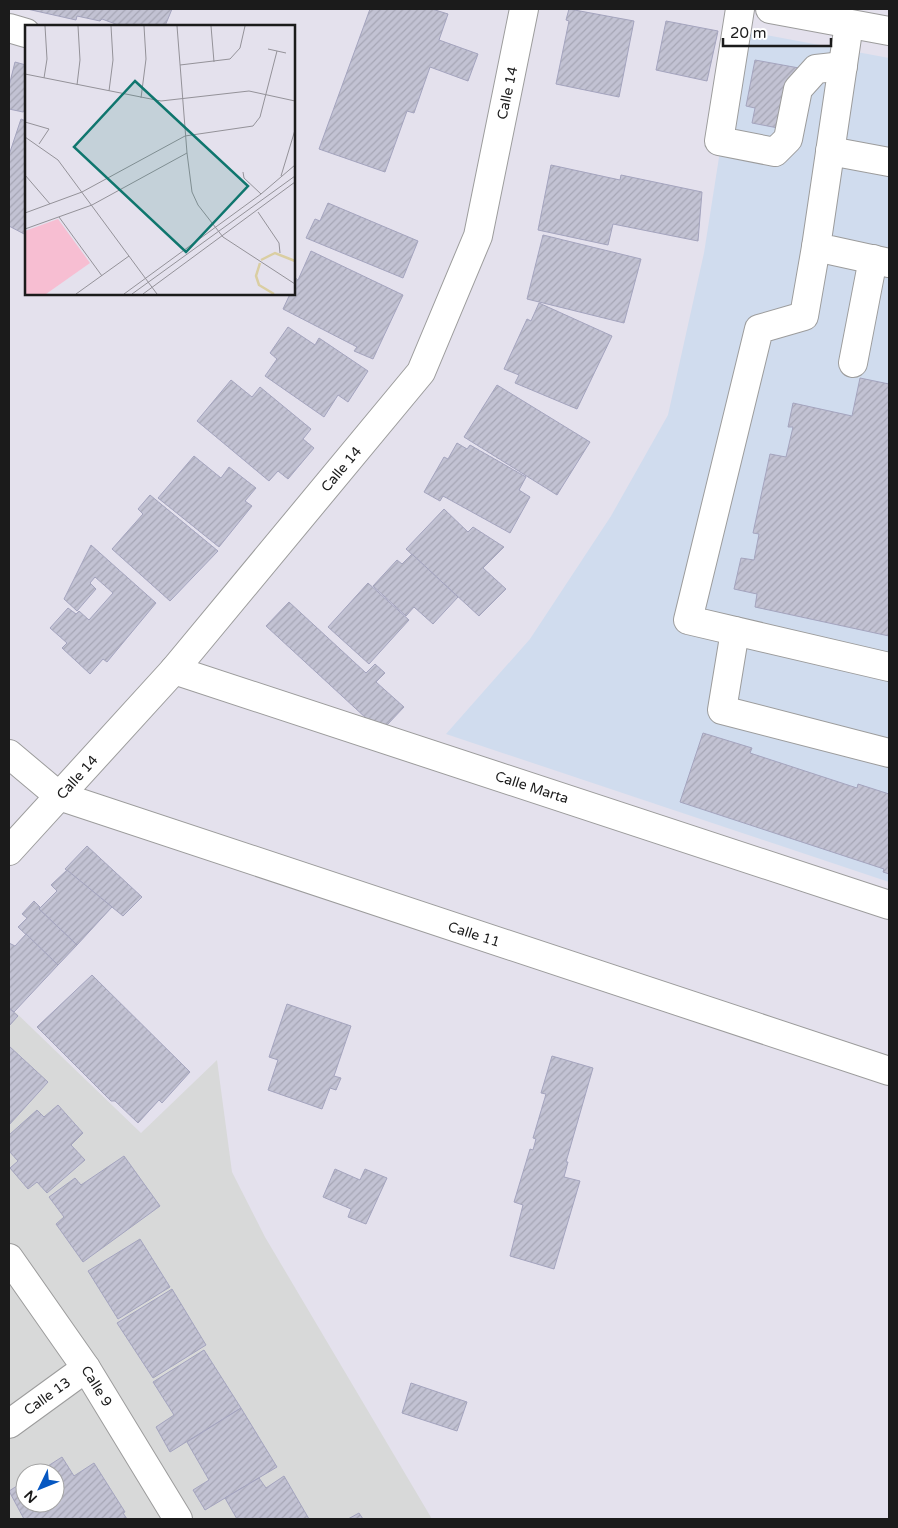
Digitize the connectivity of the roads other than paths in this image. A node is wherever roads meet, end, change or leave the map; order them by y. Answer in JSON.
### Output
{"nodes":[{"id":1,"x":524,"y":9,"type":"edge"},
{"id":2,"x":740,"y":9,"type":"edge"},
{"id":3,"x":770,"y":9,"type":"edge"},
{"id":4,"x":849,"y":24,"type":"junction"},
{"id":5,"x":9,"y":28,"type":"edge"},
{"id":6,"x":889,"y":31,"type":"edge"},
{"id":7,"x":25,"y":33,"type":"edge"},
{"id":8,"x":843,"y":66,"type":"junction"},
{"id":9,"x":830,"y":151,"type":"junction"},
{"id":10,"x":889,"y":162,"type":"edge"},
{"id":11,"x":816,"y":247,"type":"junction"},
{"id":12,"x":881,"y":261,"type":"edge"},
{"id":13,"x":853,"y":363,"type":"dead end"},
{"id":14,"x":735,"y":631,"type":"junction"},
{"id":15,"x":889,"y":667,"type":"edge"},
{"id":16,"x":174,"y":670,"type":"junction"},
{"id":17,"x":889,"y":753,"type":"edge"},
{"id":18,"x":9,"y":754,"type":"edge"},
{"id":19,"x":59,"y":796,"type":"junction"},
{"id":20,"x":9,"y":851,"type":"edge"},
{"id":21,"x":889,"y":904,"type":"edge"},
{"id":22,"x":889,"y":1071,"type":"edge"},
{"id":23,"x":9,"y":1258,"type":"edge"},
{"id":24,"x":86,"y":1368,"type":"junction"},
{"id":25,"x":9,"y":1424,"type":"edge"},
{"id":26,"x":178,"y":1519,"type":"edge"}],
"edges":[{"from":1,"to":16,"type":"street","name":"Calle 14"},
{"from":2,"to":8,"type":"street"},
{"from":3,"to":4,"type":"street"},
{"from":4,"to":6,"type":"street"},
{"from":4,"to":8,"type":"street"},
{"from":5,"to":7,"type":"street"},
{"from":8,"to":9,"type":"street"},
{"from":9,"to":10,"type":"street"},
{"from":9,"to":11,"type":"street"},
{"from":11,"to":12,"type":"street"},
{"from":11,"to":14,"type":"street"},
{"from":12,"to":13,"type":"street"},
{"from":14,"to":15,"type":"street"},
{"from":14,"to":17,"type":"street"},
{"from":16,"to":19,"type":"street","name":"Calle 14"},
{"from":16,"to":21,"type":"street","name":"Calle Marta"},
{"from":18,"to":19,"type":"street"},
{"from":19,"to":20,"type":"street","name":"Calle 14"},
{"from":19,"to":22,"type":"street","name":"Calle 11"},
{"from":23,"to":24,"type":"street","name":"Calle 9"},
{"from":24,"to":25,"type":"street","name":"Calle 13"},
{"from":24,"to":26,"type":"street","name":"Calle 9"}]}
